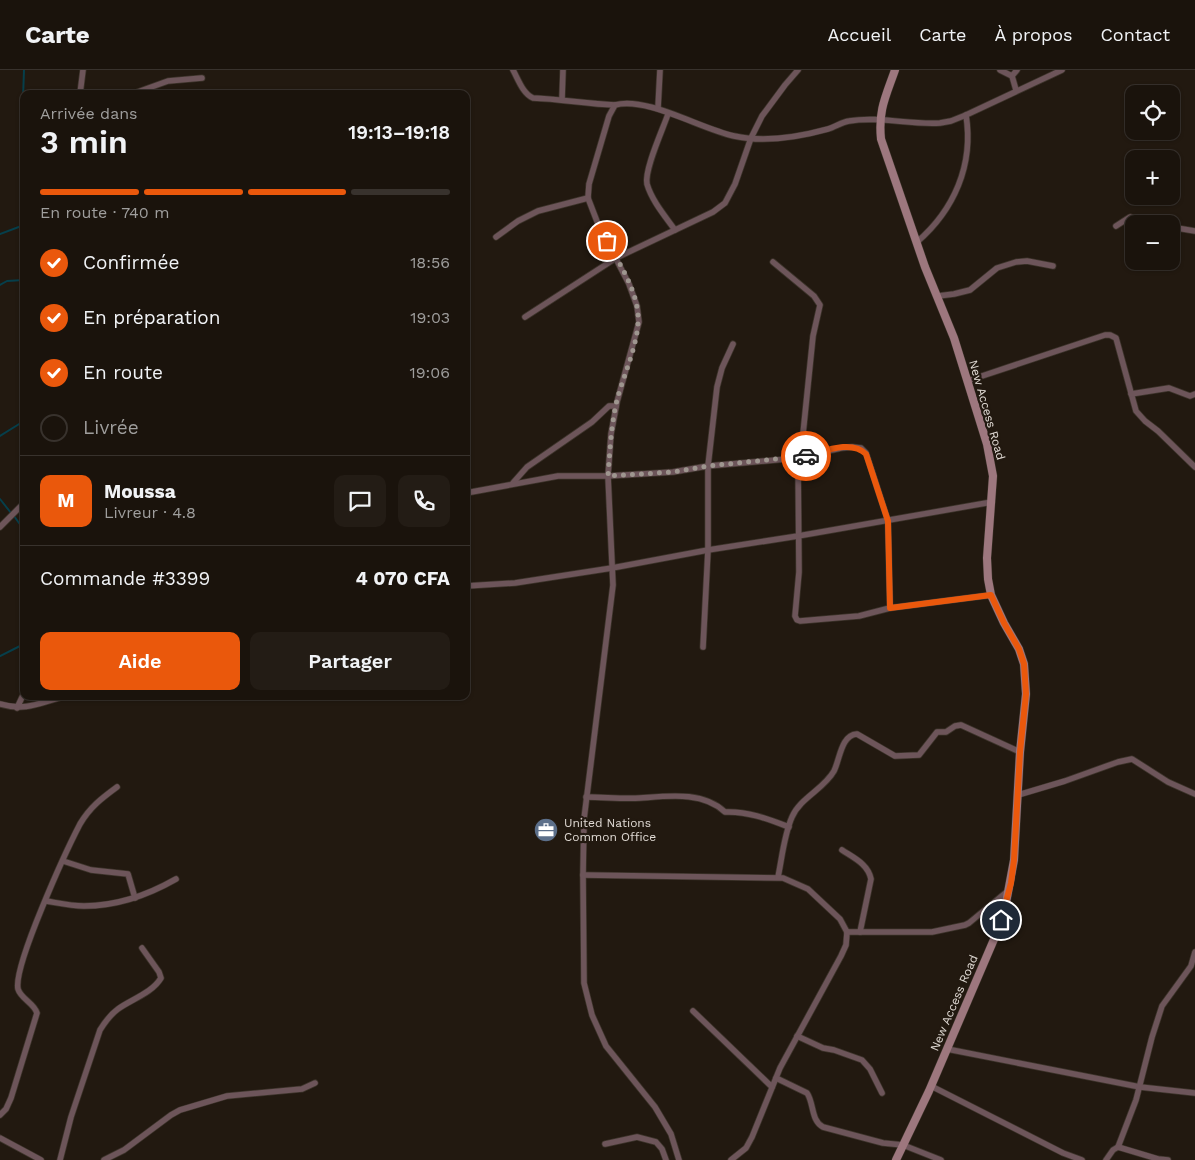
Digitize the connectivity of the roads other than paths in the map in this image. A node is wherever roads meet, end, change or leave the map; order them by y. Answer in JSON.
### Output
{"nodes":[{"id":1,"x":83,"y":70,"type":"edge"},
{"id":2,"x":513,"y":70,"type":"edge"},
{"id":3,"x":563,"y":70,"type":"edge"},
{"id":4,"x":660,"y":70,"type":"edge"},
{"id":5,"x":798,"y":70,"type":"edge"},
{"id":6,"x":895,"y":70,"type":"edge"},
{"id":7,"x":1000,"y":70,"type":"edge"},
{"id":8,"x":1017,"y":70,"type":"edge"},
{"id":9,"x":1062,"y":70,"type":"edge"},
{"id":10,"x":1012,"y":76,"type":"junction"},
{"id":11,"x":202,"y":78,"type":"dead end"},
{"id":12,"x":80,"y":90,"type":"edge"},
{"id":13,"x":143,"y":90,"type":"edge"},
{"id":14,"x":1016,"y":90,"type":"junction"},
{"id":15,"x":562,"y":99,"type":"junction"},
{"id":16,"x":615,"y":105,"type":"junction"},
{"id":17,"x":658,"y":108,"type":"junction"},
{"id":18,"x":668,"y":114,"type":"junction"},
{"id":19,"x":966,"y":115,"type":"junction"},
{"id":20,"x":879,"y":120,"type":"junction"},
{"id":21,"x":751,"y":138,"type":"junction"},
{"id":22,"x":588,"y":198,"type":"junction"},
{"id":23,"x":1125,"y":220,"type":"edge"},
{"id":24,"x":1116,"y":226,"type":"dead end"},
{"id":25,"x":1180,"y":228,"type":"edge"},
{"id":26,"x":675,"y":230,"type":"junction"},
{"id":27,"x":1195,"y":231,"type":"edge"},
{"id":28,"x":496,"y":237,"type":"dead end"},
{"id":29,"x":917,"y":242,"type":"junction"},
{"id":30,"x":616,"y":258,"type":"junction"},
{"id":31,"x":772,"y":262,"type":"dead end"},
{"id":32,"x":1053,"y":266,"type":"dead end"},
{"id":33,"x":938,"y":296,"type":"junction"},
{"id":34,"x":525,"y":317,"type":"dead end"},
{"id":35,"x":733,"y":344,"type":"dead end"},
{"id":36,"x":967,"y":381,"type":"junction"},
{"id":37,"x":1131,"y":394,"type":"junction"},
{"id":38,"x":1195,"y":394,"type":"edge"},
{"id":39,"x":616,"y":406,"type":"junction"},
{"id":40,"x":798,"y":458,"type":"junction"},
{"id":41,"x":708,"y":466,"type":"junction"},
{"id":42,"x":1195,"y":467,"type":"edge"},
{"id":43,"x":608,"y":476,"type":"junction"},
{"id":44,"x":512,"y":484,"type":"junction"},
{"id":45,"x":470,"y":492,"type":"edge"},
{"id":46,"x":992,"y":502,"type":"junction"},
{"id":47,"x":20,"y":508,"type":"edge"},
{"id":48,"x":888,"y":521,"type":"junction"},
{"id":49,"x":0,"y":527,"type":"edge"},
{"id":50,"x":798,"y":536,"type":"junction"},
{"id":51,"x":708,"y":550,"type":"junction"},
{"id":52,"x":612,"y":568,"type":"junction"},
{"id":53,"x":470,"y":586,"type":"edge"},
{"id":54,"x":991,"y":595,"type":"junction"},
{"id":55,"x":890,"y":608,"type":"junction"},
{"id":56,"x":703,"y":648,"type":"dead end"},
{"id":57,"x":21,"y":700,"type":"edge"},
{"id":58,"x":53,"y":700,"type":"edge"},
{"id":59,"x":0,"y":704,"type":"edge"},
{"id":60,"x":17,"y":708,"type":"junction"},
{"id":61,"x":1020,"y":752,"type":"junction"},
{"id":62,"x":117,"y":787,"type":"dead end"},
{"id":63,"x":1195,"y":794,"type":"edge"},
{"id":64,"x":1018,"y":795,"type":"junction"},
{"id":65,"x":586,"y":797,"type":"junction"},
{"id":66,"x":789,"y":827,"type":"junction"},
{"id":67,"x":842,"y":850,"type":"dead end"},
{"id":68,"x":63,"y":861,"type":"junction"},
{"id":69,"x":583,"y":875,"type":"junction"},
{"id":70,"x":778,"y":878,"type":"junction"},
{"id":71,"x":176,"y":879,"type":"dead end"},
{"id":72,"x":1009,"y":890,"type":"junction"},
{"id":73,"x":135,"y":898,"type":"junction"},
{"id":74,"x":46,"y":901,"type":"junction"},
{"id":75,"x":847,"y":932,"type":"junction"},
{"id":76,"x":860,"y":932,"type":"junction"},
{"id":77,"x":142,"y":948,"type":"dead end"},
{"id":78,"x":1195,"y":952,"type":"edge"},
{"id":79,"x":693,"y":1011,"type":"dead end"},
{"id":80,"x":797,"y":1036,"type":"junction"},
{"id":81,"x":947,"y":1049,"type":"junction"},
{"id":82,"x":776,"y":1078,"type":"junction"},
{"id":83,"x":315,"y":1082,"type":"dead end"},
{"id":84,"x":931,"y":1086,"type":"junction"},
{"id":85,"x":772,"y":1087,"type":"junction"},
{"id":86,"x":1140,"y":1087,"type":"junction"},
{"id":87,"x":882,"y":1093,"type":"dead end"},
{"id":88,"x":1195,"y":1093,"type":"edge"},
{"id":89,"x":0,"y":1115,"type":"edge"},
{"id":90,"x":0,"y":1138,"type":"edge"},
{"id":91,"x":605,"y":1144,"type":"dead end"},
{"id":92,"x":903,"y":1145,"type":"junction"},
{"id":93,"x":1118,"y":1147,"type":"junction"},
{"id":94,"x":41,"y":1160,"type":"edge"},
{"id":95,"x":60,"y":1160,"type":"edge"},
{"id":96,"x":104,"y":1160,"type":"edge"},
{"id":97,"x":666,"y":1160,"type":"edge"},
{"id":98,"x":679,"y":1160,"type":"edge"},
{"id":99,"x":731,"y":1160,"type":"edge"},
{"id":100,"x":896,"y":1160,"type":"edge"},
{"id":101,"x":941,"y":1160,"type":"edge"},
{"id":102,"x":1082,"y":1160,"type":"edge"},
{"id":103,"x":1106,"y":1160,"type":"edge"},
{"id":104,"x":1168,"y":1160,"type":"edge"}],
"edges":[{"from":1,"to":12,"type":"street"},
{"from":2,"to":15,"type":"street"},
{"from":3,"to":15,"type":"street"},
{"from":4,"to":17,"type":"street"},
{"from":5,"to":21,"type":"street"},
{"from":6,"to":20,"type":"main road","name":"New Access Road"},
{"from":7,"to":10,"type":"street"},
{"from":8,"to":10,"type":"street"},
{"from":9,"to":14,"type":"street"},
{"from":10,"to":14,"type":"street"},
{"from":11,"to":13,"type":"street"},
{"from":14,"to":19,"type":"street"},
{"from":15,"to":16,"type":"street"},
{"from":16,"to":17,"type":"street"},
{"from":16,"to":22,"type":"street"},
{"from":17,"to":18,"type":"street"},
{"from":18,"to":21,"type":"street"},
{"from":18,"to":26,"type":"street"},
{"from":19,"to":20,"type":"street"},
{"from":19,"to":29,"type":"street"},
{"from":20,"to":21,"type":"street"},
{"from":20,"to":29,"type":"main road","name":"New Access Road"},
{"from":21,"to":26,"type":"street"},
{"from":22,"to":28,"type":"street"},
{"from":22,"to":30,"type":"street"},
{"from":23,"to":24,"type":"street"},
{"from":25,"to":27,"type":"street"},
{"from":26,"to":30,"type":"street"},
{"from":29,"to":33,"type":"main road","name":"New Access Road"},
{"from":30,"to":34,"type":"street"},
{"from":30,"to":39,"type":"street"},
{"from":31,"to":40,"type":"street"},
{"from":32,"to":33,"type":"street"},
{"from":33,"to":36,"type":"main road","name":"New Access Road"},
{"from":35,"to":41,"type":"street"},
{"from":36,"to":37,"type":"street"},
{"from":36,"to":46,"type":"main road","name":"New Access Road"},
{"from":37,"to":38,"type":"street"},
{"from":37,"to":42,"type":"street"},
{"from":39,"to":43,"type":"street"},
{"from":39,"to":44,"type":"street"},
{"from":40,"to":41,"type":"street"},
{"from":40,"to":48,"type":"street"},
{"from":40,"to":50,"type":"street"},
{"from":41,"to":43,"type":"street"},
{"from":41,"to":51,"type":"street"},
{"from":43,"to":44,"type":"street"},
{"from":43,"to":52,"type":"street"},
{"from":44,"to":45,"type":"street"},
{"from":46,"to":48,"type":"street"},
{"from":46,"to":54,"type":"main road","name":"New Access Road"},
{"from":47,"to":49,"type":"street"},
{"from":48,"to":50,"type":"street"},
{"from":48,"to":55,"type":"street"},
{"from":50,"to":51,"type":"street"},
{"from":50,"to":55,"type":"street"},
{"from":51,"to":52,"type":"street"},
{"from":51,"to":56,"type":"street"},
{"from":52,"to":53,"type":"street"},
{"from":52,"to":65,"type":"street"},
{"from":54,"to":55,"type":"street"},
{"from":54,"to":61,"type":"main road","name":"New Access Road"},
{"from":57,"to":60,"type":"street"},
{"from":58,"to":60,"type":"street"},
{"from":59,"to":60,"type":"street"},
{"from":61,"to":64,"type":"main road","name":"New Access Road"},
{"from":61,"to":66,"type":"street"},
{"from":62,"to":68,"type":"street"},
{"from":63,"to":64,"type":"street"},
{"from":64,"to":72,"type":"main road","name":"New Access Road"},
{"from":65,"to":66,"type":"street"},
{"from":65,"to":69,"type":"street"},
{"from":66,"to":70,"type":"street"},
{"from":67,"to":76,"type":"street"},
{"from":68,"to":73,"type":"street"},
{"from":68,"to":74,"type":"street"},
{"from":69,"to":70,"type":"street"},
{"from":69,"to":98,"type":"street"},
{"from":70,"to":75,"type":"street"},
{"from":71,"to":73,"type":"street"},
{"from":72,"to":76,"type":"street"},
{"from":72,"to":81,"type":"main road","name":"New Access Road"},
{"from":73,"to":74,"type":"street"},
{"from":74,"to":89,"type":"street"},
{"from":75,"to":76,"type":"street"},
{"from":75,"to":80,"type":"street"},
{"from":77,"to":95,"type":"street"},
{"from":78,"to":86,"type":"street"},
{"from":79,"to":85,"type":"street"},
{"from":80,"to":82,"type":"street"},
{"from":80,"to":87,"type":"street"},
{"from":81,"to":84,"type":"main road","name":"New Access Road"},
{"from":81,"to":86,"type":"street"},
{"from":82,"to":85,"type":"street"},
{"from":82,"to":92,"type":"street"},
{"from":83,"to":96,"type":"street"},
{"from":84,"to":92,"type":"main road","name":"New Access Road"},
{"from":84,"to":102,"type":"street"},
{"from":85,"to":99,"type":"street"},
{"from":86,"to":88,"type":"street"},
{"from":86,"to":93,"type":"street"},
{"from":90,"to":94,"type":"street"},
{"from":91,"to":97,"type":"street"},
{"from":92,"to":100,"type":"main road","name":"New Access Road"},
{"from":92,"to":101,"type":"street"},
{"from":93,"to":103,"type":"street"},
{"from":93,"to":104,"type":"street"}]}
